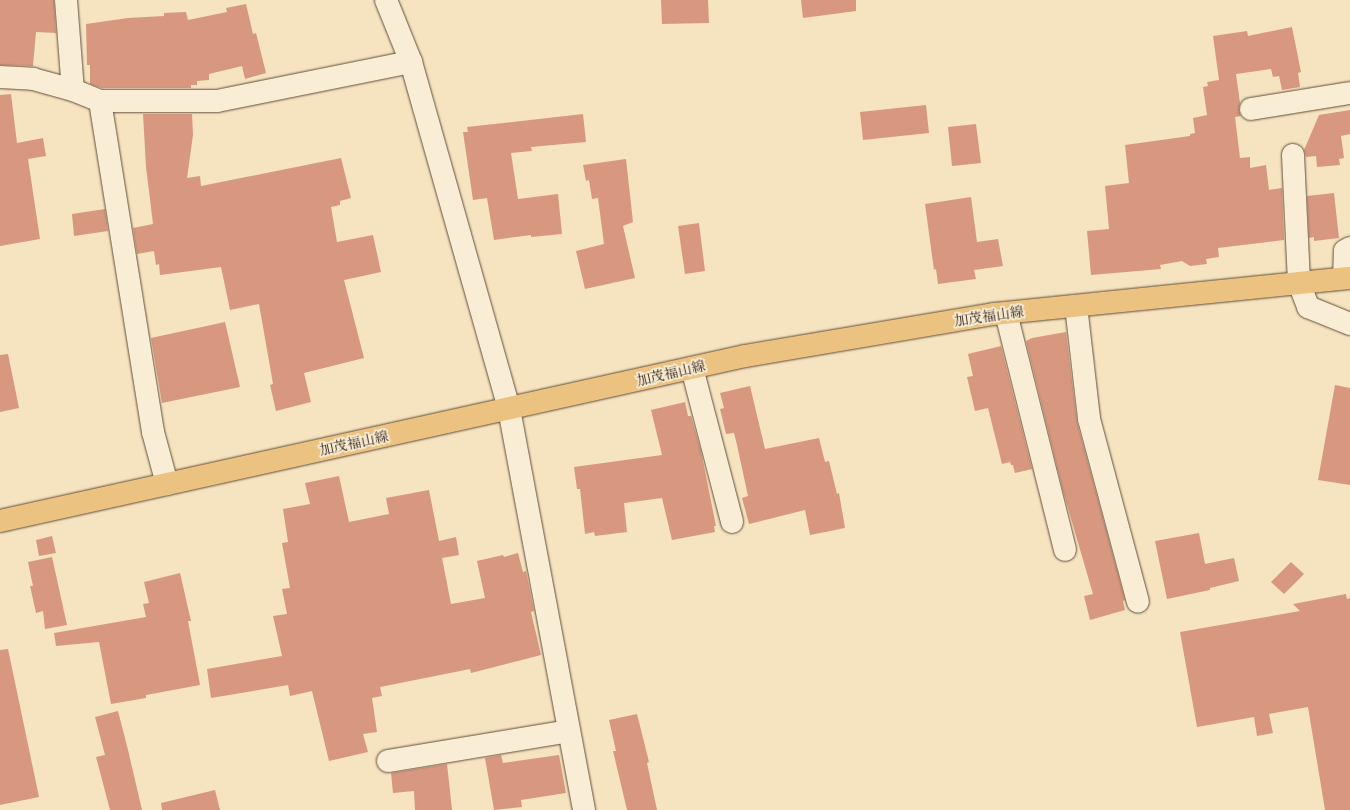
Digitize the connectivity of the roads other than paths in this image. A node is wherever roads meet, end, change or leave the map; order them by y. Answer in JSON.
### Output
{"nodes":[{"id":1,"x":66,"y":0,"type":"edge"},
{"id":2,"x":386,"y":0,"type":"edge"},
{"id":3,"x":411,"y":62,"type":"junction"},
{"id":4,"x":0,"y":77,"type":"edge"},
{"id":5,"x":73,"y":90,"type":"junction"},
{"id":6,"x":1350,"y":93,"type":"edge"},
{"id":7,"x":100,"y":101,"type":"junction"},
{"id":8,"x":1251,"y":109,"type":"dead end"},
{"id":9,"x":1293,"y":155,"type":"dead end"},
{"id":10,"x":1350,"y":248,"type":"edge"},
{"id":11,"x":1347,"y":278,"type":"edge"},
{"id":12,"x":1299,"y":283,"type":"junction"},
{"id":13,"x":1076,"y":306,"type":"junction"},
{"id":14,"x":1006,"y":313,"type":"junction"},
{"id":15,"x":1350,"y":324,"type":"edge"},
{"id":16,"x":692,"y":368,"type":"junction"},
{"id":17,"x":509,"y":409,"type":"junction"},
{"id":18,"x":167,"y":484,"type":"junction"},
{"id":19,"x":0,"y":521,"type":"edge"},
{"id":20,"x":732,"y":522,"type":"dead end"},
{"id":21,"x":1065,"y":550,"type":"dead end"},
{"id":22,"x":1138,"y":602,"type":"dead end"},
{"id":23,"x":569,"y":731,"type":"junction"},
{"id":24,"x":388,"y":761,"type":"dead end"},
{"id":25,"x":584,"y":810,"type":"edge"}],
"edges":[{"from":1,"to":5,"type":"street"},
{"from":2,"to":3,"type":"street"},
{"from":3,"to":7,"type":"street"},
{"from":3,"to":17,"type":"street"},
{"from":4,"to":5,"type":"street"},
{"from":5,"to":7,"type":"street"},
{"from":6,"to":8,"type":"street"},
{"from":7,"to":18,"type":"street"},
{"from":9,"to":12,"type":"street"},
{"from":10,"to":11,"type":"street"},
{"from":11,"to":12,"type":"main road","name":"加茂福山線"},
{"from":12,"to":13,"type":"main road","name":"加茂福山線"},
{"from":12,"to":15,"type":"street"},
{"from":13,"to":14,"type":"main road","name":"加茂福山線"},
{"from":13,"to":22,"type":"street"},
{"from":14,"to":16,"type":"main road","name":"加茂福山線"},
{"from":14,"to":21,"type":"street"},
{"from":16,"to":17,"type":"main road","name":"加茂福山線"},
{"from":16,"to":20,"type":"street"},
{"from":17,"to":18,"type":"main road","name":"加茂福山線"},
{"from":17,"to":23,"type":"street"},
{"from":18,"to":19,"type":"main road","name":"加茂福山線"},
{"from":23,"to":24,"type":"street"},
{"from":23,"to":25,"type":"street"}]}
